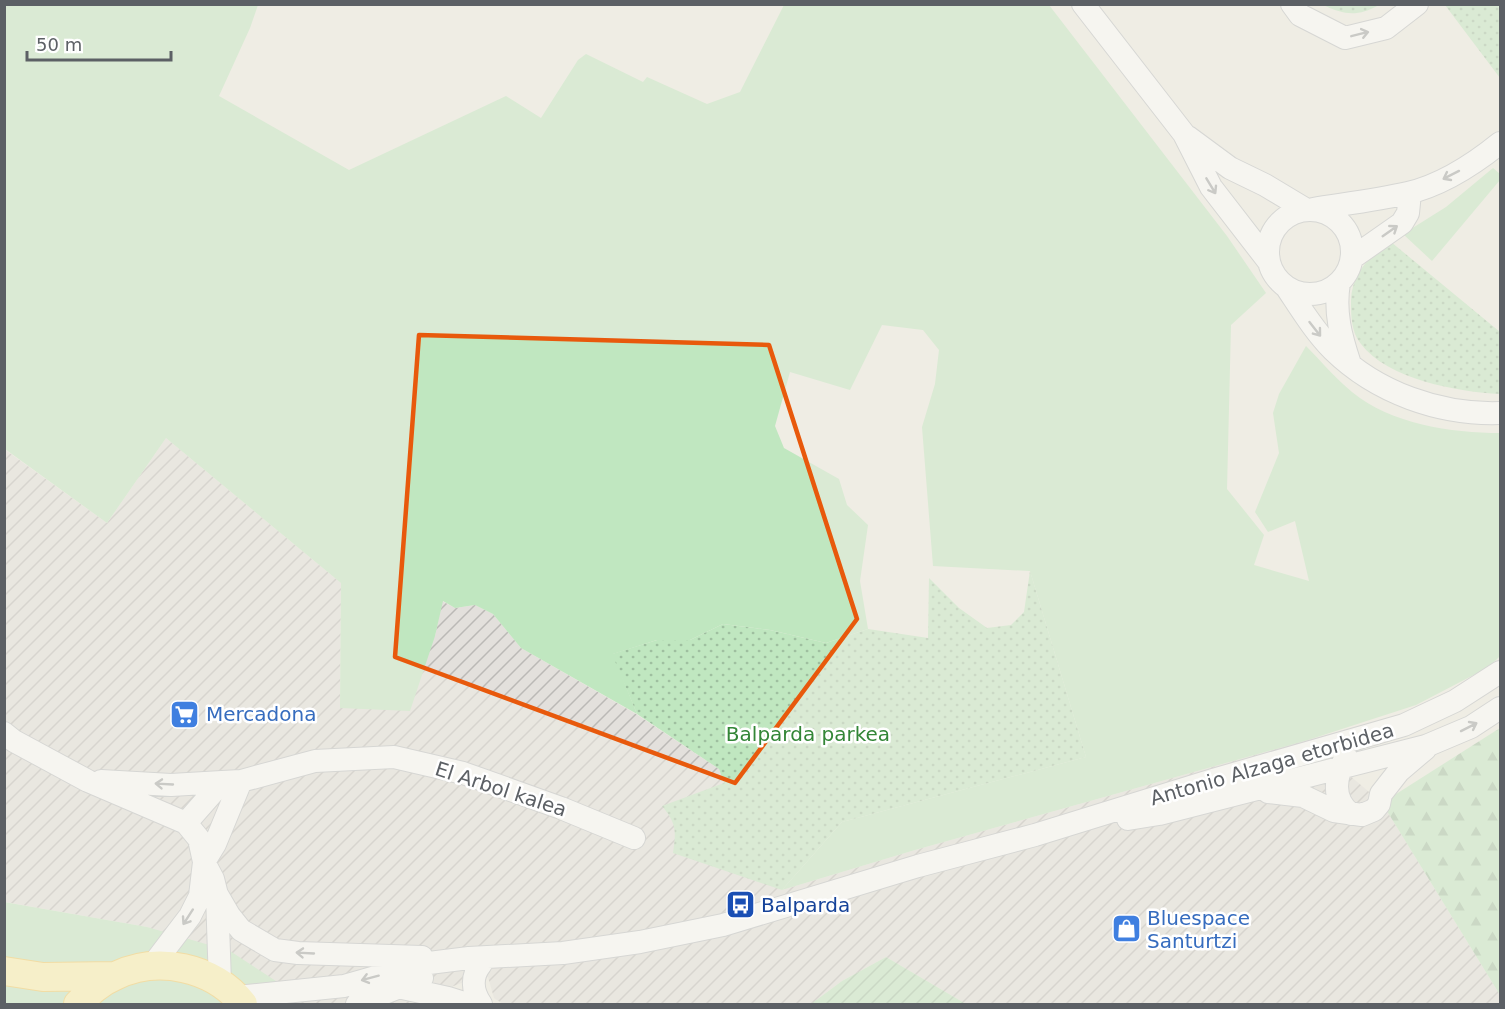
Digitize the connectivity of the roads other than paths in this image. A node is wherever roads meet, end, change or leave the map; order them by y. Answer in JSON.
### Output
{"nodes":[{"id":1,"x":1083,"y":4,"type":"edge"},
{"id":2,"x":1292,"y":4,"type":"edge"},
{"id":3,"x":1417,"y":4,"type":"edge"},
{"id":4,"x":1184,"y":134,"type":"junction"},
{"id":5,"x":1500,"y":143,"type":"edge"},
{"id":6,"x":1410,"y":193,"type":"junction"},
{"id":7,"x":1309,"y":209,"type":"junction"},
{"id":8,"x":1352,"y":258,"type":"junction"},
{"id":9,"x":1269,"y":262,"type":"junction"},
{"id":10,"x":1339,"y":283,"type":"junction"},
{"id":11,"x":1287,"y":288,"type":"junction"},
{"id":12,"x":1350,"y":366,"type":"junction"},
{"id":13,"x":1500,"y":413,"type":"edge"},
{"id":14,"x":1500,"y":674,"type":"edge"},
{"id":15,"x":1500,"y":708,"type":"edge"},
{"id":16,"x":4,"y":733,"type":"edge"},
{"id":17,"x":1434,"y":743,"type":"junction"},
{"id":18,"x":1346,"y":765,"type":"junction"},
{"id":19,"x":1213,"y":780,"type":"junction"},
{"id":20,"x":88,"y":781,"type":"junction"},
{"id":21,"x":232,"y":781,"type":"junction"},
{"id":22,"x":1249,"y":791,"type":"junction"},
{"id":23,"x":1381,"y":794,"type":"junction"},
{"id":24,"x":1351,"y":814,"type":"junction"},
{"id":25,"x":186,"y":823,"type":"junction"},
{"id":26,"x":1035,"y":835,"type":"junction"},
{"id":27,"x":634,"y":838,"type":"dead end"},
{"id":28,"x":204,"y":862,"type":"junction"},
{"id":29,"x":217,"y":895,"type":"junction"},
{"id":30,"x":475,"y":961,"type":"junction"},
{"id":31,"x":152,"y":966,"type":"junction"},
{"id":32,"x":4,"y":972,"type":"edge"},
{"id":33,"x":114,"y":976,"type":"junction"},
{"id":34,"x":396,"y":987,"type":"junction"},
{"id":35,"x":233,"y":995,"type":"edge"},
{"id":36,"x":467,"y":998,"type":"edge"},
{"id":37,"x":78,"y":1005,"type":"edge"},
{"id":38,"x":357,"y":1005,"type":"edge"}],
"edges":[{"from":1,"to":4,"type":"street"},
{"from":2,"to":3,"type":"street","one_way":true},
{"from":4,"to":7,"type":"street"},
{"from":4,"to":9,"type":"street","one_way":true},
{"from":5,"to":6,"type":"street","one_way":true},
{"from":6,"to":7,"type":"street"},
{"from":8,"to":6,"type":"street","one_way":true},
{"from":7,"to":8,"type":"street"},
{"from":7,"to":9,"type":"street"},
{"from":8,"to":10,"type":"street"},
{"from":9,"to":11,"type":"street"},
{"from":10,"to":11,"type":"street"},
{"from":10,"to":12,"type":"street"},
{"from":11,"to":12,"type":"street","one_way":true},
{"from":12,"to":13,"type":"street"},
{"from":14,"to":18,"type":"street"},
{"from":14,"to":19,"type":"street","name":"Antonio Alzaga etorbidea"},
{"from":17,"to":15,"type":"street","name":"Antonio Alzaga etorbidea","one_way":true},
{"from":16,"to":20,"type":"street","name":"El Arbol kalea"},
{"from":17,"to":18,"type":"street","name":"Antonio Alzaga etorbidea"},
{"from":17,"to":23,"type":"street"},
{"from":18,"to":19,"type":"street"},
{"from":18,"to":22,"type":"street","name":"Antonio Alzaga etorbidea"},
{"from":18,"to":23,"type":"street"},
{"from":18,"to":24,"type":"street"},
{"from":19,"to":26,"type":"street","name":"Antonio Alzaga etorbidea"},
{"from":21,"to":20,"type":"street","name":"El Arbol kalea","one_way":true},
{"from":20,"to":25,"type":"street","name":"El Arbol kalea"},
{"from":21,"to":25,"type":"street"},
{"from":21,"to":27,"type":"street","name":"El Arbol kalea"},
{"from":21,"to":28,"type":"street"},
{"from":22,"to":24,"type":"street"},
{"from":22,"to":26,"type":"street","name":"Antonio Alzaga etorbidea"},
{"from":23,"to":24,"type":"street"},
{"from":25,"to":28,"type":"street"},
{"from":26,"to":30,"type":"street","name":"Antonio Alzaga etorbidea"},
{"from":28,"to":29,"type":"street"},
{"from":28,"to":31,"type":"street","one_way":true},
{"from":30,"to":29,"type":"street","one_way":true},
{"from":29,"to":35,"type":"street"},
{"from":30,"to":34,"type":"street"},
{"from":30,"to":35,"type":"street","one_way":true},
{"from":30,"to":36,"type":"street"},
{"from":31,"to":33,"type":"main road"},
{"from":31,"to":35,"type":"main road"},
{"from":32,"to":33,"type":"main road"},
{"from":33,"to":37,"type":"main road"},
{"from":34,"to":36,"type":"street"},
{"from":34,"to":38,"type":"street"}]}
